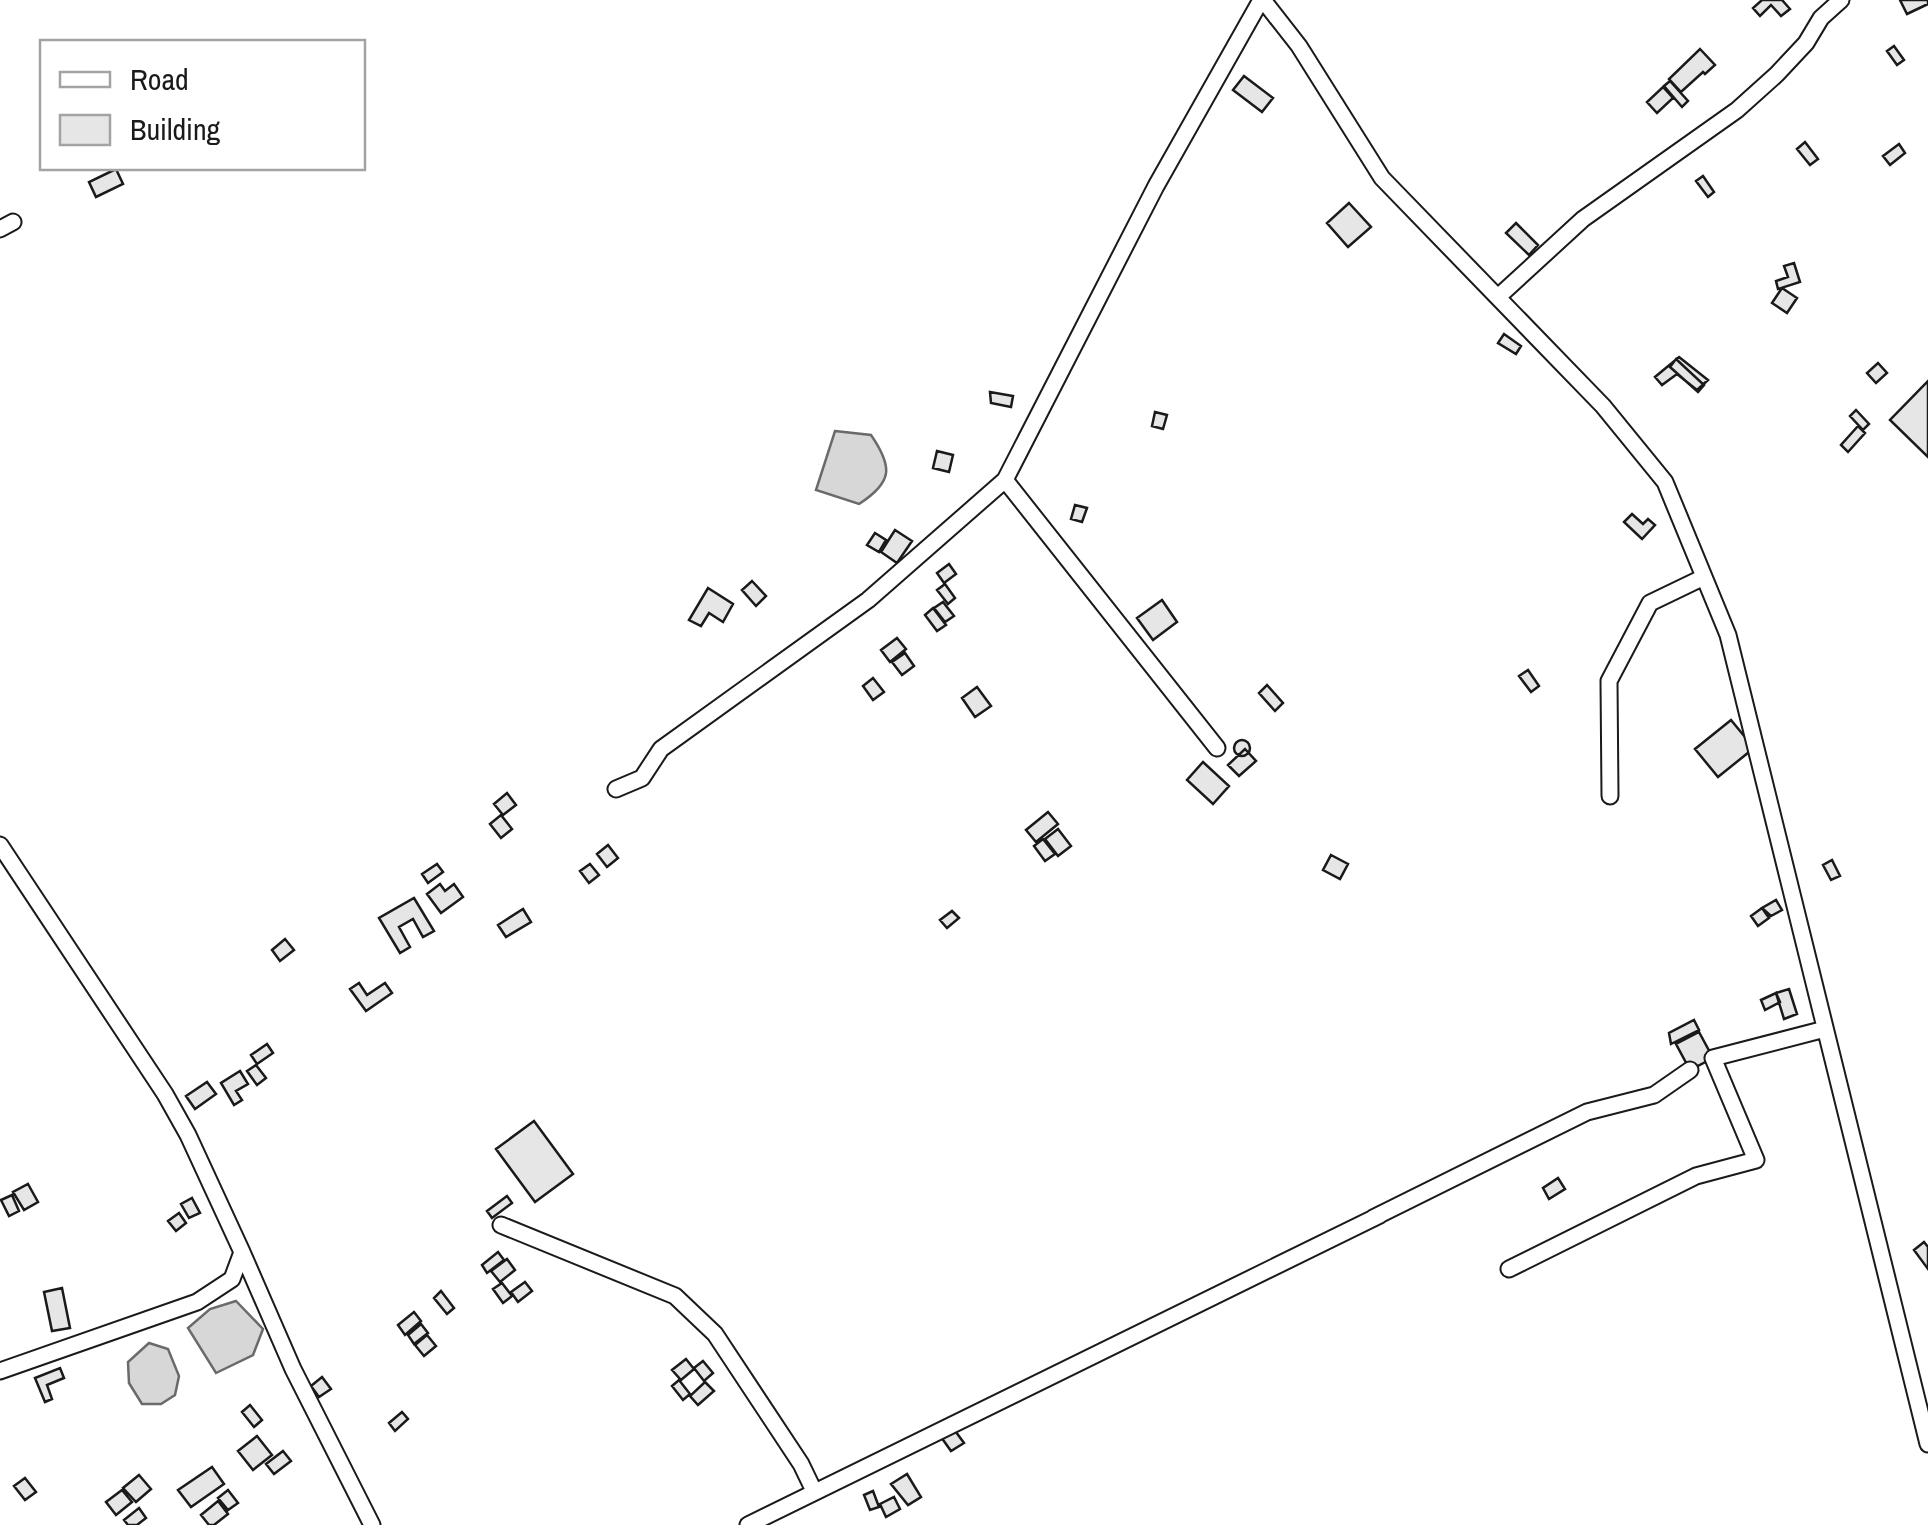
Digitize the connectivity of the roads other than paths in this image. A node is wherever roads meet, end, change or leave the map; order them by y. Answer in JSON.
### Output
{"nodes":[{"id":1,"x":1262,"y":0,"type":"edge"},
{"id":2,"x":1841,"y":0,"type":"edge"},
{"id":3,"x":1498,"y":297,"type":"junction"},
{"id":4,"x":1004,"y":480,"type":"junction"},
{"id":5,"x":1704,"y":577,"type":"junction"},
{"id":6,"x":1217,"y":748,"type":"dead end"},
{"id":7,"x":616,"y":789,"type":"dead end"},
{"id":8,"x":1610,"y":796,"type":"dead end"},
{"id":9,"x":0,"y":845,"type":"edge"},
{"id":10,"x":1825,"y":1029,"type":"junction"},
{"id":11,"x":1690,"y":1070,"type":"dead end"},
{"id":12,"x":1380,"y":1215,"type":"junction"},
{"id":13,"x":1361,"y":1225,"type":"dead end"},
{"id":14,"x":501,"y":1226,"type":"dead end"},
{"id":15,"x":242,"y":1252,"type":"junction"},
{"id":16,"x":1509,"y":1269,"type":"dead end"},
{"id":17,"x":0,"y":1371,"type":"edge"},
{"id":18,"x":1928,"y":1444,"type":"edge"},
{"id":19,"x":814,"y":1492,"type":"junction"},
{"id":20,"x":372,"y":1525,"type":"edge"},
{"id":21,"x":748,"y":1525,"type":"edge"}],
"edges":[{"from":1,"to":3,"type":"street"},
{"from":1,"to":4,"type":"street"},
{"from":2,"to":3,"type":"street"},
{"from":3,"to":5,"type":"street"},
{"from":4,"to":6,"type":"street"},
{"from":4,"to":7,"type":"street"},
{"from":5,"to":8,"type":"street"},
{"from":5,"to":10,"type":"street"},
{"from":9,"to":15,"type":"street"},
{"from":10,"to":16,"type":"street"},
{"from":10,"to":18,"type":"street"},
{"from":11,"to":12,"type":"street"},
{"from":12,"to":13,"type":"street"},
{"from":12,"to":19,"type":"street"},
{"from":14,"to":19,"type":"street"},
{"from":15,"to":17,"type":"street"},
{"from":15,"to":20,"type":"street"},
{"from":19,"to":21,"type":"street"}]}
